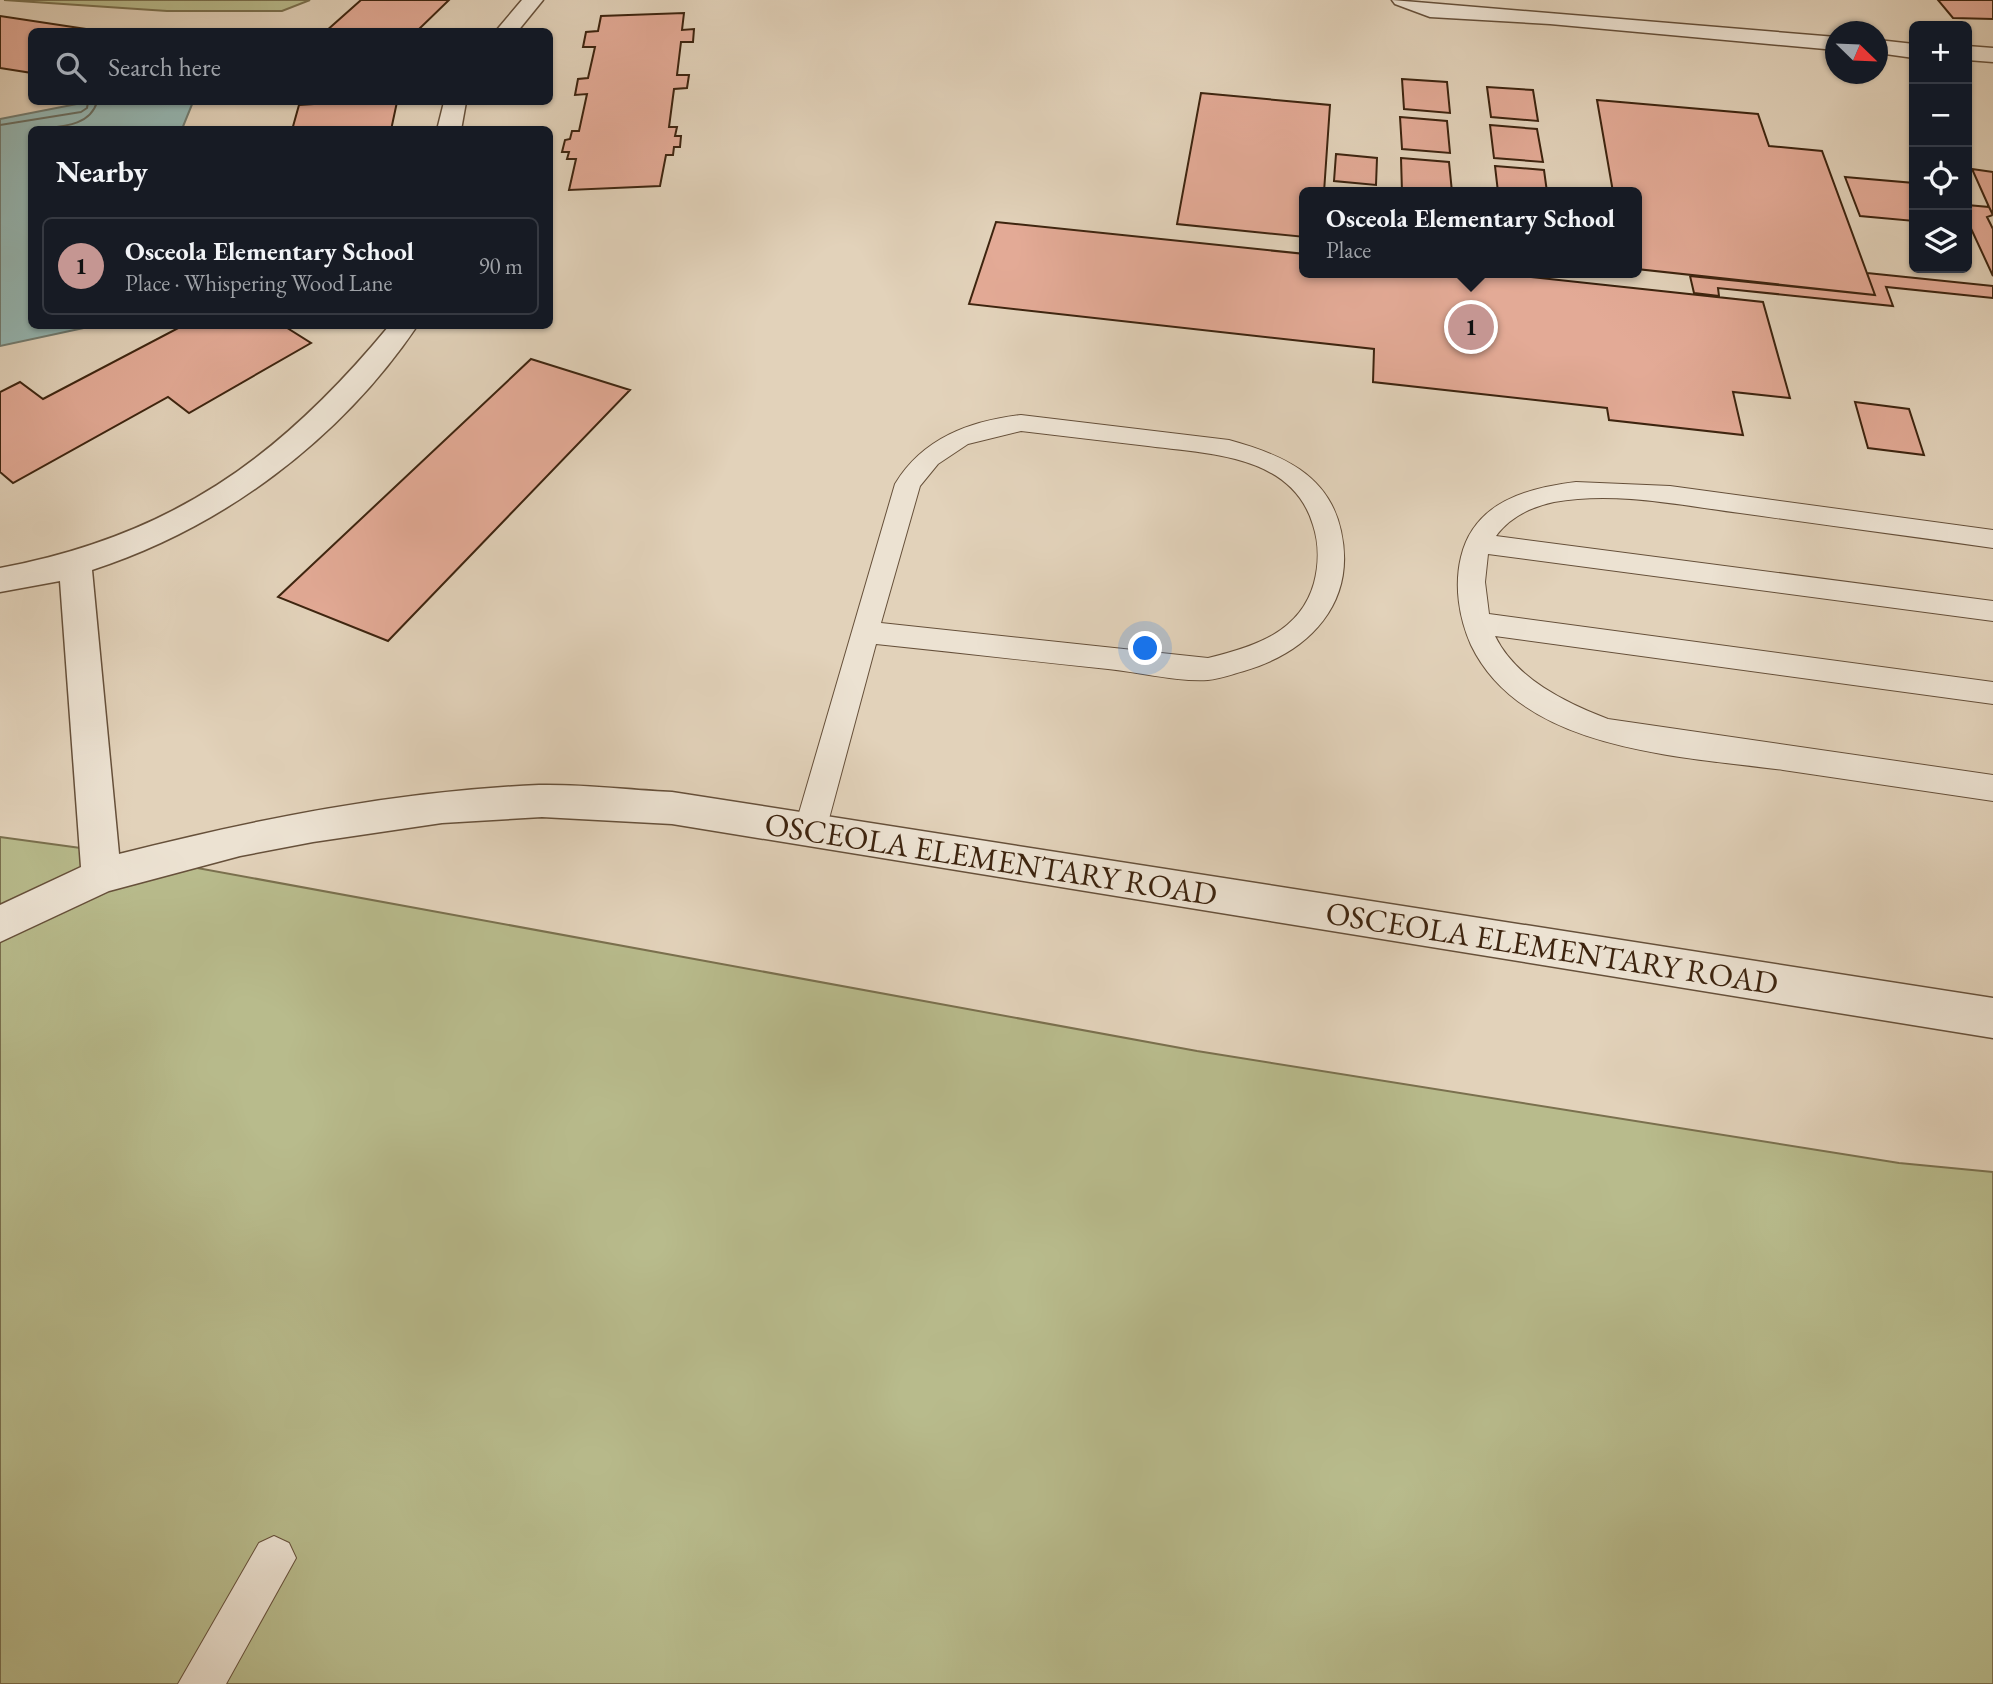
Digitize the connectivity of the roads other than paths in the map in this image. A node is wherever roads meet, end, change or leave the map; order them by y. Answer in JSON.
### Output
{"nodes":[{"id":1,"x":533,"y":0,"type":"edge"},
{"id":2,"x":1402,"y":0,"type":"edge"},
{"id":3,"x":508,"y":28,"type":"edge"},
{"id":4,"x":1825,"y":43,"type":"edge"},
{"id":5,"x":1888,"y":48,"type":"edge"},
{"id":6,"x":1909,"y":50,"type":"edge"},
{"id":7,"x":1972,"y":54,"type":"edge"},
{"id":8,"x":1993,"y":55,"type":"edge"},
{"id":9,"x":454,"y":105,"type":"edge"},
{"id":10,"x":450,"y":126,"type":"edge"},
{"id":11,"x":401,"y":329,"type":"edge"},
{"id":12,"x":1993,"y":539,"type":"edge"},
{"id":13,"x":1479,"y":543,"type":"junction"},
{"id":14,"x":75,"y":564,"type":"junction"},
{"id":15,"x":0,"y":579,"type":"edge"},
{"id":16,"x":1993,"y":611,"type":"edge"},
{"id":17,"x":1477,"y":623,"type":"junction"},
{"id":18,"x":865,"y":632,"type":"junction"},
{"id":19,"x":1993,"y":694,"type":"edge"},
{"id":20,"x":1993,"y":788,"type":"edge"},
{"id":21,"x":810,"y":830,"type":"junction"},
{"id":22,"x":101,"y":876,"type":"junction"},
{"id":23,"x":0,"y":924,"type":"edge"},
{"id":24,"x":1993,"y":1018,"type":"edge"},
{"id":25,"x":274,"y":1558,"type":"dead end"},
{"id":26,"x":201,"y":1684,"type":"edge"}],
"edges":[{"from":1,"to":3,"type":"street"},
{"from":2,"to":4,"type":"street"},
{"from":5,"to":6,"type":"street"},
{"from":7,"to":8,"type":"street"},
{"from":9,"to":10,"type":"street"},
{"from":11,"to":14,"type":"street"},
{"from":12,"to":13,"type":"lane"},
{"from":13,"to":16,"type":"lane"},
{"from":13,"to":17,"type":"lane"},
{"from":14,"to":15,"type":"street"},
{"from":14,"to":22,"type":"street"},
{"from":17,"to":19,"type":"lane"},
{"from":17,"to":20,"type":"lane"},
{"from":18,"to":18,"type":"lane"},
{"from":18,"to":21,"type":"lane"},
{"from":21,"to":22,"type":"street","name":"OSCEOLA ELEMENTARY ROAD"},
{"from":21,"to":24,"type":"street","name":"OSCEOLA ELEMENTARY ROAD"},
{"from":22,"to":23,"type":"street","name":"OSCEOLA ELEMENTARY ROAD"},
{"from":25,"to":26,"type":"lane"}]}
